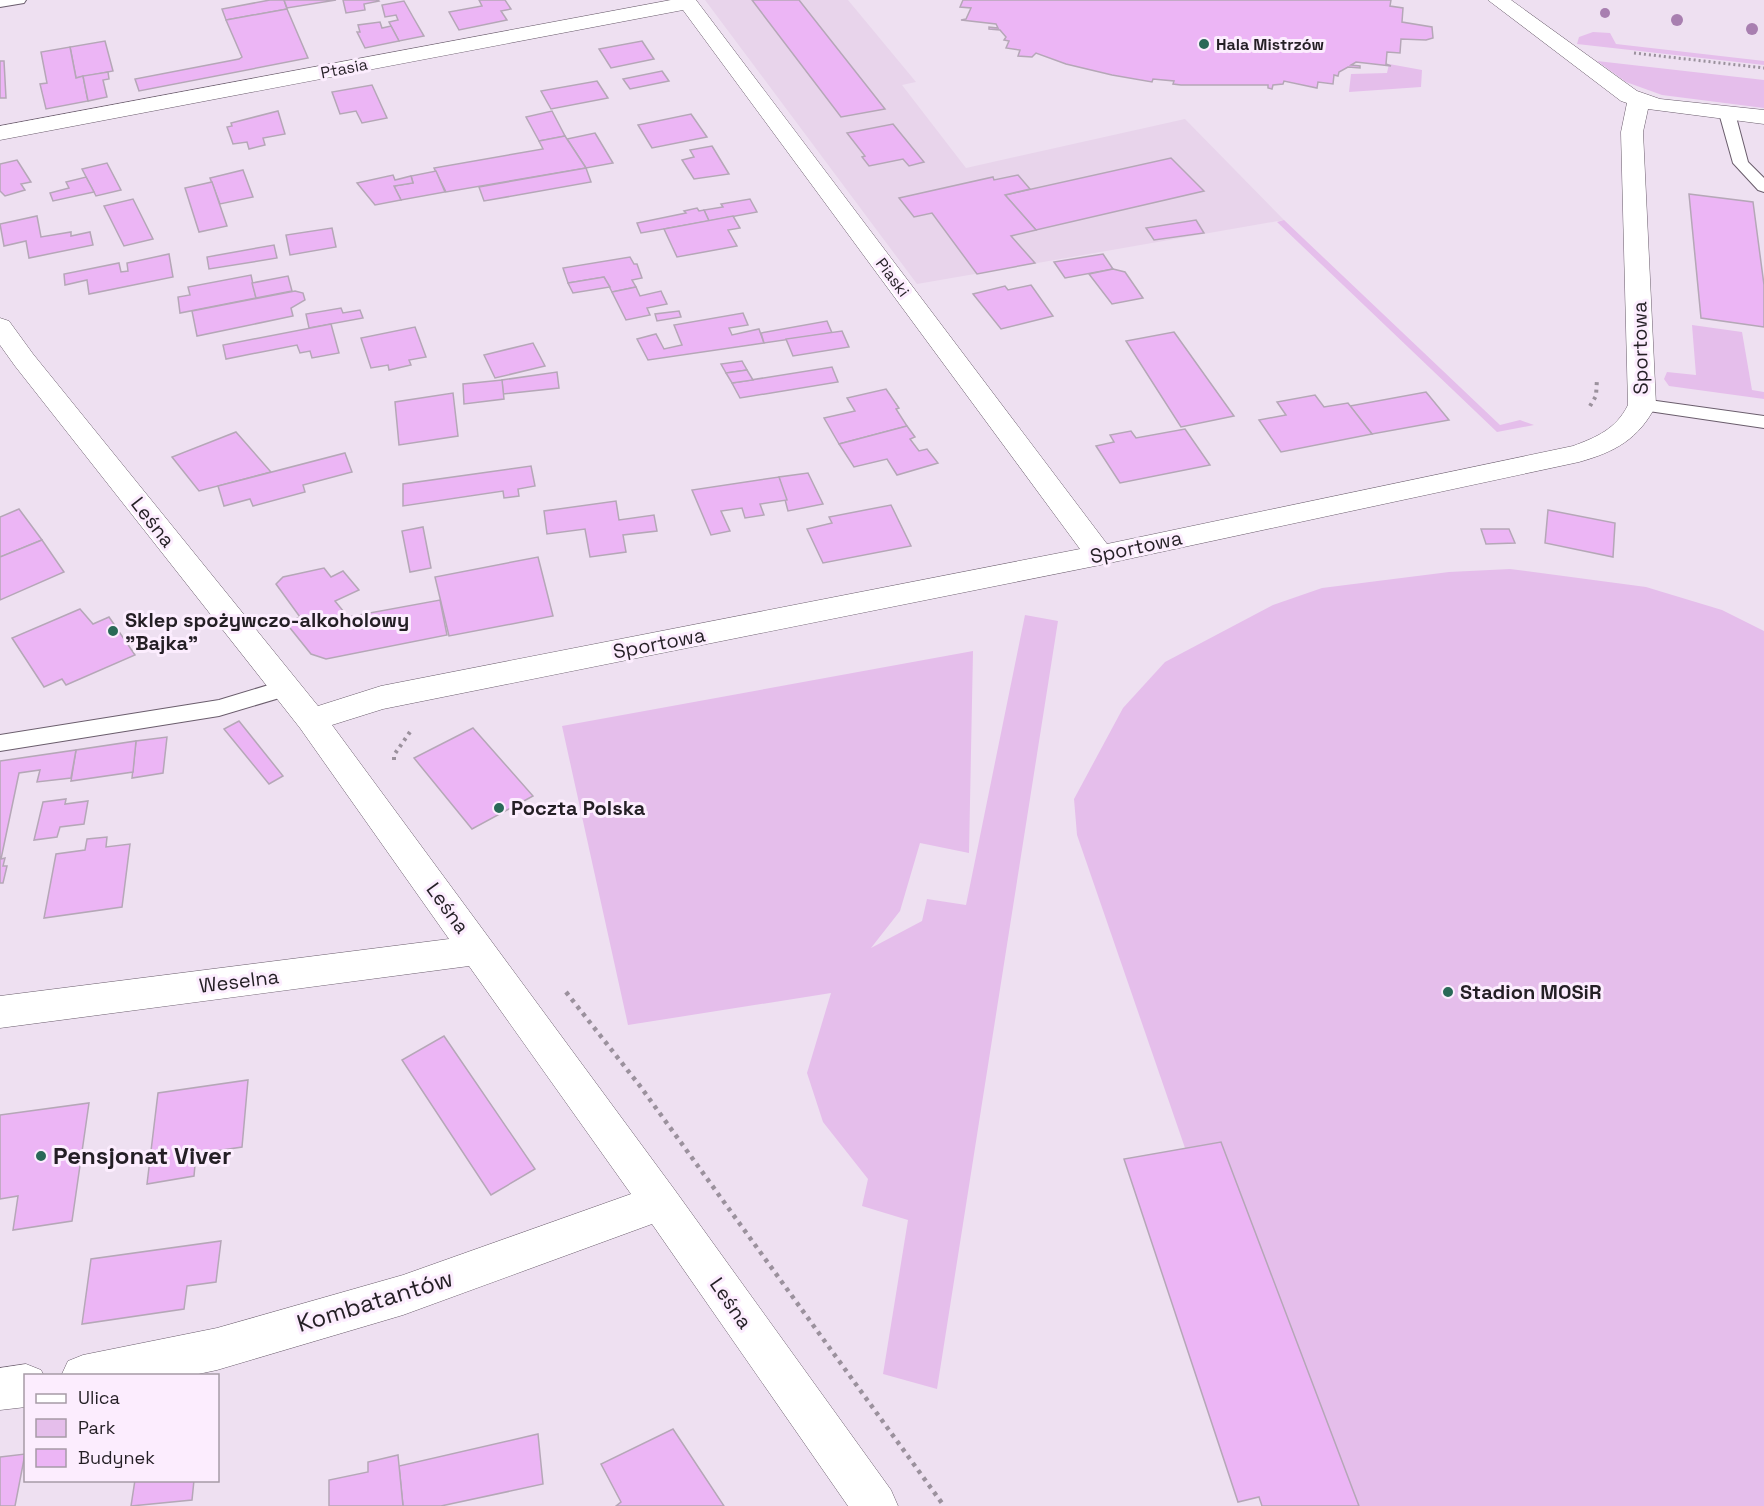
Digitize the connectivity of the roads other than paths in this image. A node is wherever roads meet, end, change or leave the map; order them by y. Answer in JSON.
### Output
{"nodes":[{"id":1,"x":19,"y":0,"type":"edge"},
{"id":2,"x":1498,"y":0,"type":"edge"},
{"id":3,"x":687,"y":2,"type":"edge"},
{"id":4,"x":0,"y":3,"type":"edge"},
{"id":5,"x":1639,"y":100,"type":"junction"},
{"id":6,"x":1727,"y":113,"type":"junction"},
{"id":7,"x":1764,"y":117,"type":"edge"},
{"id":8,"x":0,"y":133,"type":"edge"},
{"id":9,"x":1764,"y":187,"type":"edge"},
{"id":10,"x":0,"y":326,"type":"edge"},
{"id":11,"x":1642,"y":405,"type":"junction"},
{"id":12,"x":1764,"y":422,"type":"edge"},
{"id":13,"x":1100,"y":555,"type":"junction"},
{"id":14,"x":285,"y":688,"type":"junction"},
{"id":15,"x":311,"y":720,"type":"junction"},
{"id":16,"x":0,"y":743,"type":"edge"},
{"id":17,"x":478,"y":950,"type":"junction"},
{"id":18,"x":0,"y":1012,"type":"edge"},
{"id":19,"x":660,"y":1202,"type":"junction"},
{"id":20,"x":93,"y":1374,"type":"edge"},
{"id":21,"x":24,"y":1385,"type":"edge"},
{"id":22,"x":0,"y":1389,"type":"edge"},
{"id":23,"x":875,"y":1506,"type":"edge"}],
"edges":[{"from":1,"to":4,"type":"lane"},
{"from":2,"to":5,"type":"street"},
{"from":3,"to":8,"type":"street","name":"Ptasia"},
{"from":3,"to":13,"type":"street","name":"Piaski"},
{"from":5,"to":6,"type":"street"},
{"from":5,"to":11,"type":"street","name":"Sportowa"},
{"from":6,"to":7,"type":"street"},
{"from":6,"to":9,"type":"lane"},
{"from":10,"to":14,"type":"street","name":"Leśna"},
{"from":11,"to":12,"type":"lane"},
{"from":11,"to":13,"type":"street","name":"Sportowa"},
{"from":13,"to":15,"type":"street","name":"Sportowa"},
{"from":14,"to":15,"type":"street","name":"Leśna"},
{"from":14,"to":16,"type":"lane"},
{"from":15,"to":17,"type":"street","name":"Leśna"},
{"from":17,"to":18,"type":"street","name":"Weselna"},
{"from":17,"to":19,"type":"street","name":"Leśna"},
{"from":19,"to":20,"type":"street","name":"Kombatantów"},
{"from":19,"to":23,"type":"street","name":"Leśna"},
{"from":21,"to":22,"type":"street"}]}
